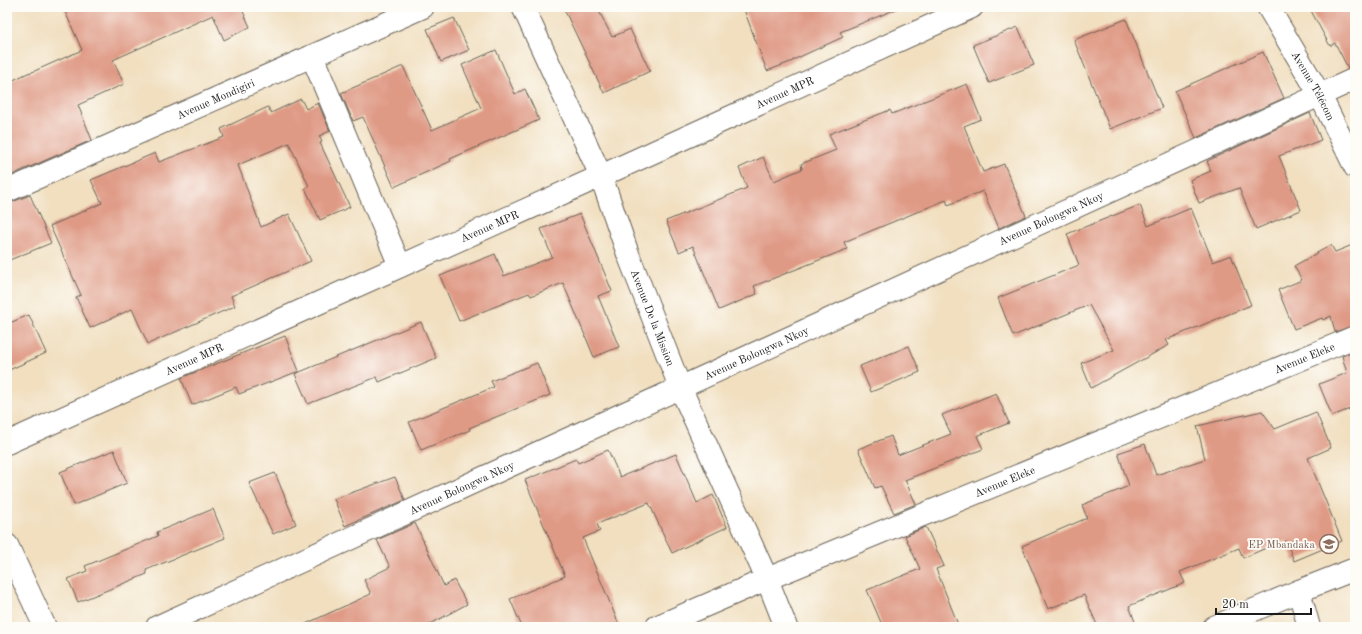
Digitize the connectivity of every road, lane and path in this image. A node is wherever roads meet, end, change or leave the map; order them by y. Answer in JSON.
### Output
{"nodes":[{"id":1,"x":423,"y":7,"type":"edge"},
{"id":2,"x":523,"y":7,"type":"edge"},
{"id":3,"x":972,"y":7,"type":"edge"},
{"id":4,"x":1268,"y":7,"type":"edge"},
{"id":5,"x":312,"y":56,"type":"junction"},
{"id":6,"x":1355,"y":79,"type":"edge"},
{"id":7,"x":1320,"y":95,"type":"junction"},
{"id":8,"x":1355,"y":167,"type":"edge"},
{"id":9,"x":602,"y":176,"type":"junction"},
{"id":10,"x":7,"y":191,"type":"edge"},
{"id":11,"x":400,"y":266,"type":"junction"},
{"id":12,"x":1355,"y":338,"type":"edge"},
{"id":13,"x":680,"y":387,"type":"junction"},
{"id":14,"x":7,"y":443,"type":"edge"},
{"id":15,"x":7,"y":545,"type":"edge"},
{"id":16,"x":1355,"y":569,"type":"edge"},
{"id":17,"x":767,"y":578,"type":"junction"},
{"id":18,"x":1299,"y":591,"type":"junction"},
{"id":19,"x":45,"y":627,"type":"edge"},
{"id":20,"x":158,"y":627,"type":"edge"},
{"id":21,"x":656,"y":627,"type":"edge"},
{"id":22,"x":786,"y":627,"type":"edge"},
{"id":23,"x":1214,"y":627,"type":"edge"},
{"id":24,"x":1309,"y":627,"type":"edge"}],
"edges":[{"from":1,"to":5,"type":"street","name":"Avenue Mondigiri"},
{"from":2,"to":9,"type":"street","name":"Avenue De la Mission"},
{"from":3,"to":9,"type":"street","name":"Avenue MPR"},
{"from":4,"to":7,"type":"street","name":"Avenue Télécom"},
{"from":5,"to":10,"type":"street","name":"Avenue Mondigiri"},
{"from":5,"to":11,"type":"street"},
{"from":6,"to":7,"type":"street","name":"Avenue Bolongwa Nkoy"},
{"from":7,"to":8,"type":"street","name":"Avenue Télécom"},
{"from":7,"to":13,"type":"street","name":"Avenue Bolongwa Nkoy"},
{"from":9,"to":11,"type":"street","name":"Avenue MPR"},
{"from":9,"to":13,"type":"street","name":"Avenue De la Mission"},
{"from":11,"to":14,"type":"street","name":"Avenue MPR"},
{"from":12,"to":17,"type":"street","name":"Avenue Eleke"},
{"from":13,"to":17,"type":"street","name":"Avenue De la Mission"},
{"from":13,"to":20,"type":"street","name":"Avenue Bolongwa Nkoy"},
{"from":15,"to":19,"type":"street"},
{"from":16,"to":18,"type":"street"},
{"from":17,"to":21,"type":"street","name":"Avenue Eleke"},
{"from":17,"to":22,"type":"street","name":"Avenue De la Mission"},
{"from":18,"to":23,"type":"street"},
{"from":18,"to":24,"type":"street"}]}
